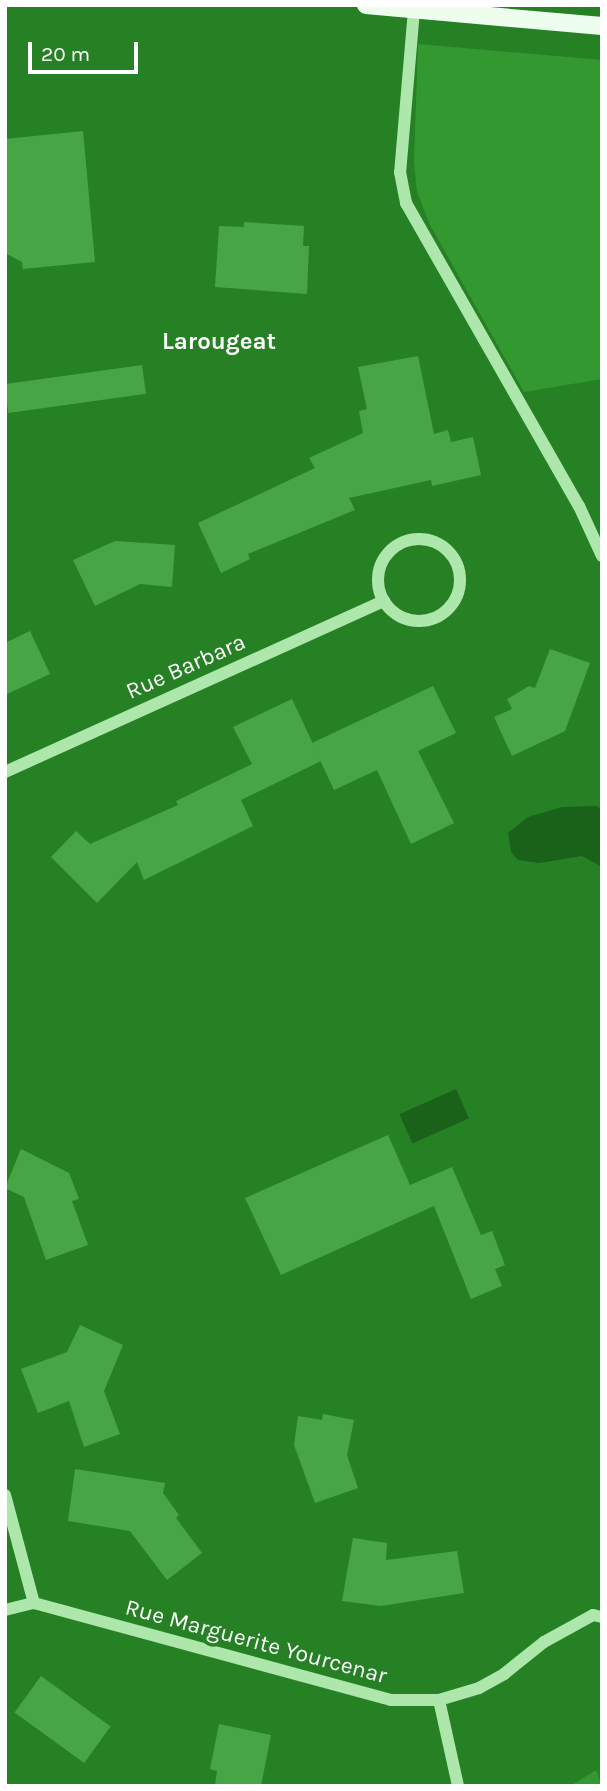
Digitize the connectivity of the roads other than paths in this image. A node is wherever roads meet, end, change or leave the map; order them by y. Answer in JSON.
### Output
{"nodes":[{"id":1,"x":366,"y":5,"type":"edge"},
{"id":2,"x":414,"y":10,"type":"junction"},
{"id":3,"x":602,"y":26,"type":"edge"},
{"id":4,"x":602,"y":556,"type":"edge"},
{"id":5,"x":384,"y":601,"type":"junction"},
{"id":6,"x":5,"y":772,"type":"edge"},
{"id":7,"x":5,"y":1495,"type":"edge"},
{"id":8,"x":34,"y":1603,"type":"junction"},
{"id":9,"x":5,"y":1610,"type":"edge"},
{"id":10,"x":602,"y":1617,"type":"edge"},
{"id":11,"x":439,"y":1700,"type":"junction"},
{"id":12,"x":458,"y":1786,"type":"edge"}],
"edges":[{"from":1,"to":2,"type":"main road"},
{"from":2,"to":3,"type":"main road"},
{"from":2,"to":4,"type":"street"},
{"from":5,"to":5,"type":"street"},
{"from":5,"to":6,"type":"street","name":"Rue Barbara"},
{"from":7,"to":8,"type":"street"},
{"from":8,"to":9,"type":"street","name":"Rue Marguerite Yourcenar"},
{"from":8,"to":11,"type":"street","name":"Rue Marguerite Yourcenar"},
{"from":10,"to":11,"type":"street","name":"Rue Marguerite Yourcenar"},
{"from":11,"to":12,"type":"street"}]}
